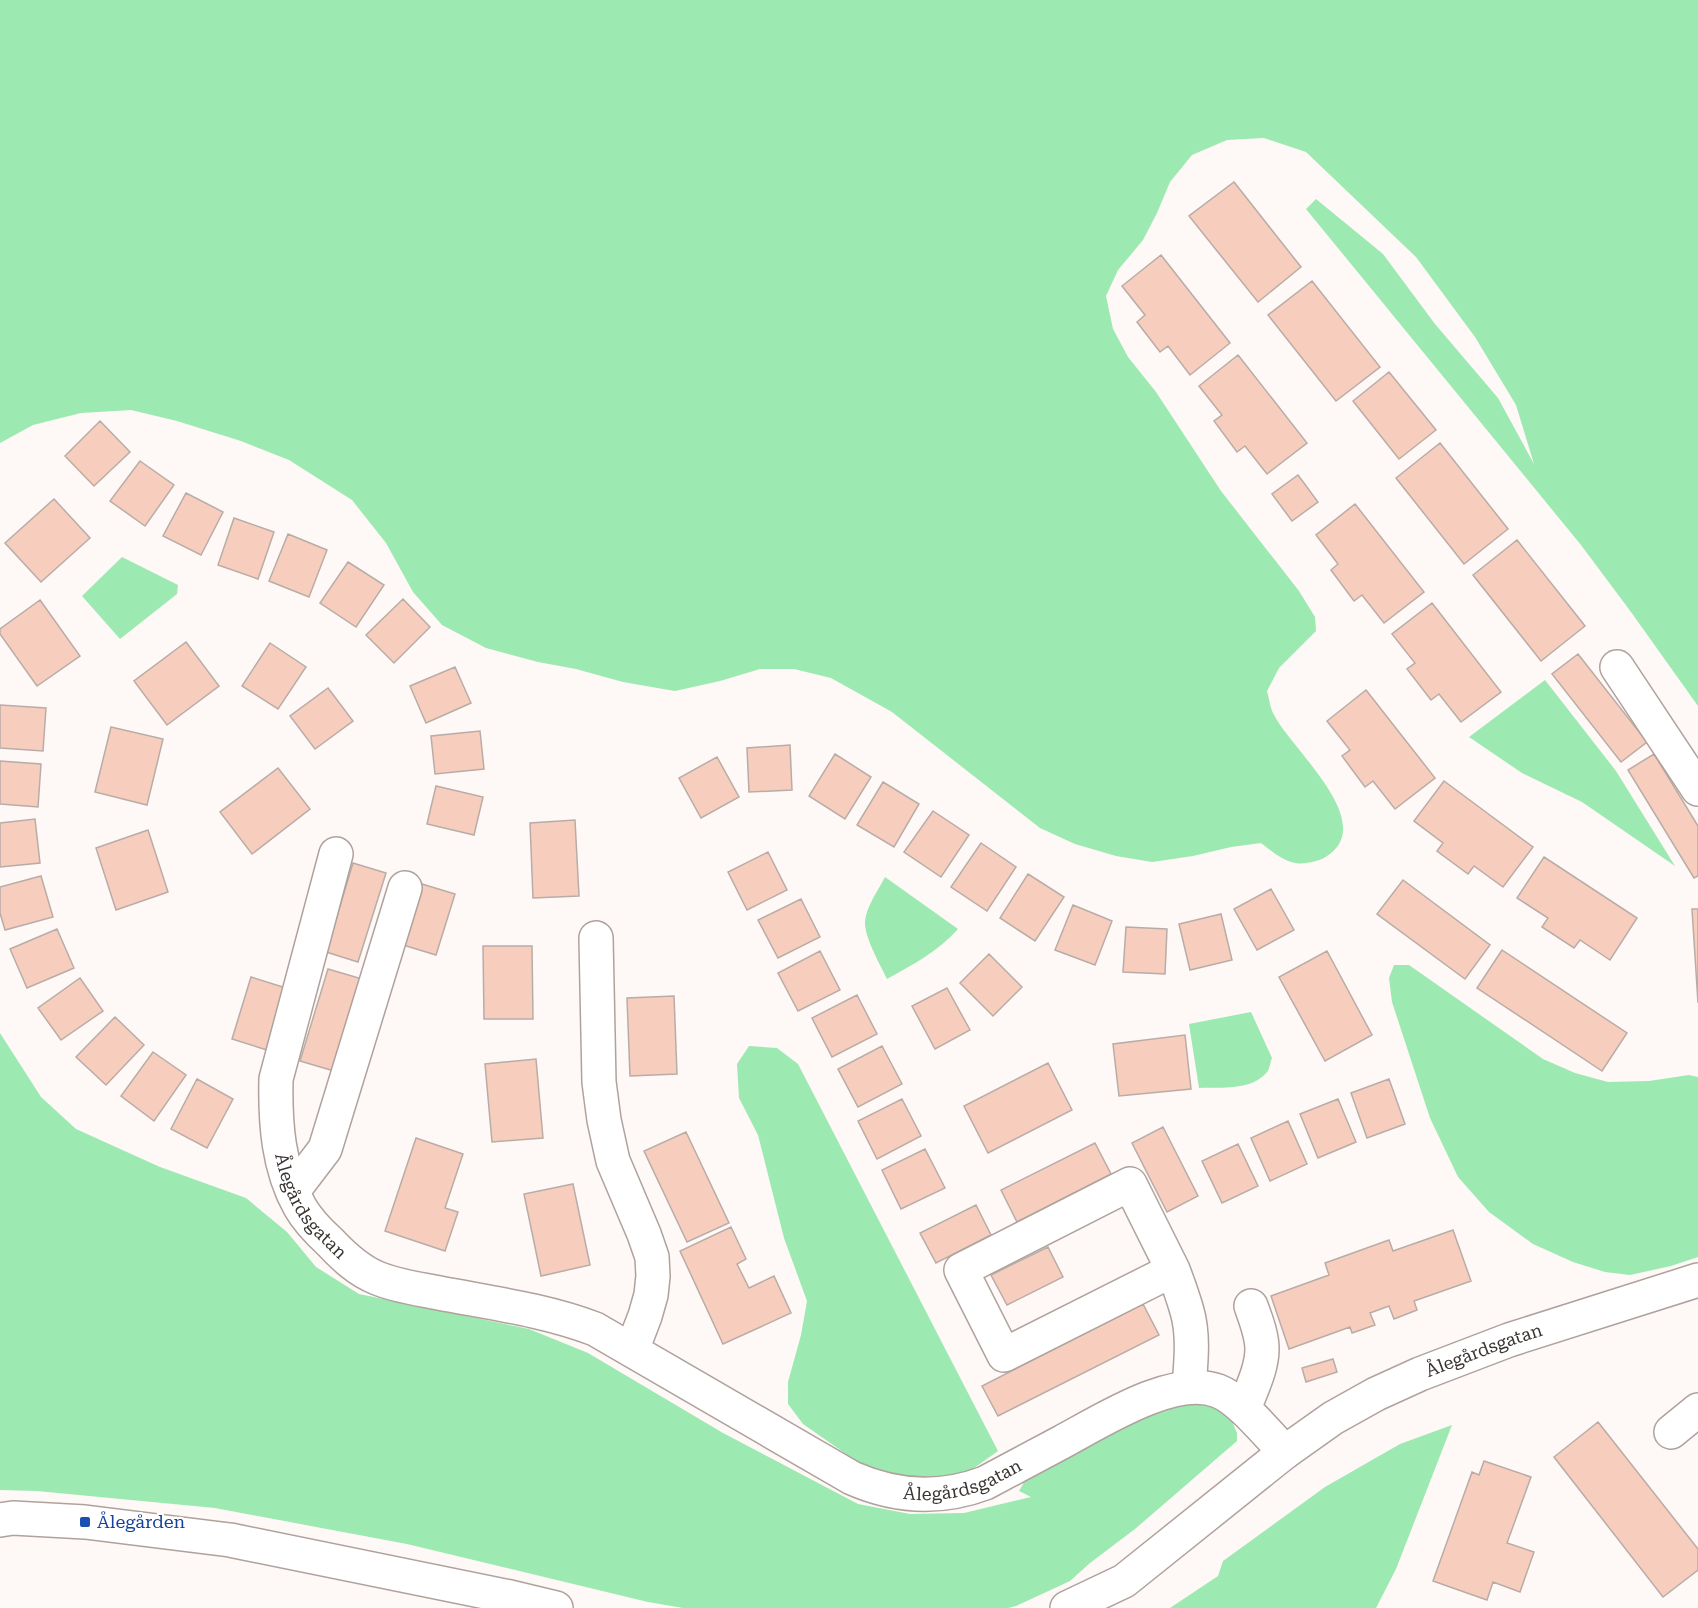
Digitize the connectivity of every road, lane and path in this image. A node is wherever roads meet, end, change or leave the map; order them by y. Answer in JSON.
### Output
{"nodes":[{"id":1,"x":1617,"y":668,"type":"dead end"},
{"id":2,"x":1698,"y":789,"type":"edge"},
{"id":3,"x":336,"y":854,"type":"dead end"},
{"id":4,"x":405,"y":888,"type":"dead end"},
{"id":5,"x":596,"y":938,"type":"dead end"},
{"id":6,"x":293,"y":1191,"type":"junction"},
{"id":7,"x":1173,"y":1270,"type":"junction"},
{"id":8,"x":1698,"y":1280,"type":"edge"},
{"id":9,"x":1251,"y":1306,"type":"dead end"},
{"id":10,"x":633,"y":1350,"type":"junction"},
{"id":11,"x":1189,"y":1388,"type":"junction"},
{"id":12,"x":1244,"y":1409,"type":"junction"},
{"id":13,"x":1698,"y":1410,"type":"edge"},
{"id":14,"x":1671,"y":1432,"type":"dead end"},
{"id":15,"x":1285,"y":1452,"type":"junction"},
{"id":16,"x":0,"y":1520,"type":"edge"},
{"id":17,"x":509,"y":1602,"type":"edge"},
{"id":18,"x":556,"y":1608,"type":"edge"},
{"id":19,"x":1068,"y":1608,"type":"edge"}],
"edges":[{"from":1,"to":2,"type":"street"},
{"from":3,"to":6,"type":"street","name":"Ålegårdsgatan"},
{"from":4,"to":6,"type":"street"},
{"from":5,"to":10,"type":"street"},
{"from":6,"to":10,"type":"street","name":"Ålegårdsgatan"},
{"from":7,"to":7,"type":"street"},
{"from":7,"to":11,"type":"street"},
{"from":8,"to":15,"type":"street","name":"Ålegårdsgatan"},
{"from":9,"to":12,"type":"street"},
{"from":10,"to":11,"type":"street","name":"Ålegårdsgatan"},
{"from":11,"to":12,"type":"street","name":"Ålegårdsgatan"},
{"from":12,"to":15,"type":"street","name":"Ålegårdsgatan"},
{"from":13,"to":14,"type":"street"},
{"from":15,"to":19,"type":"street","name":"Ålegårdsgatan"},
{"from":16,"to":17,"type":"street"},
{"from":17,"to":18,"type":"street"}]}
